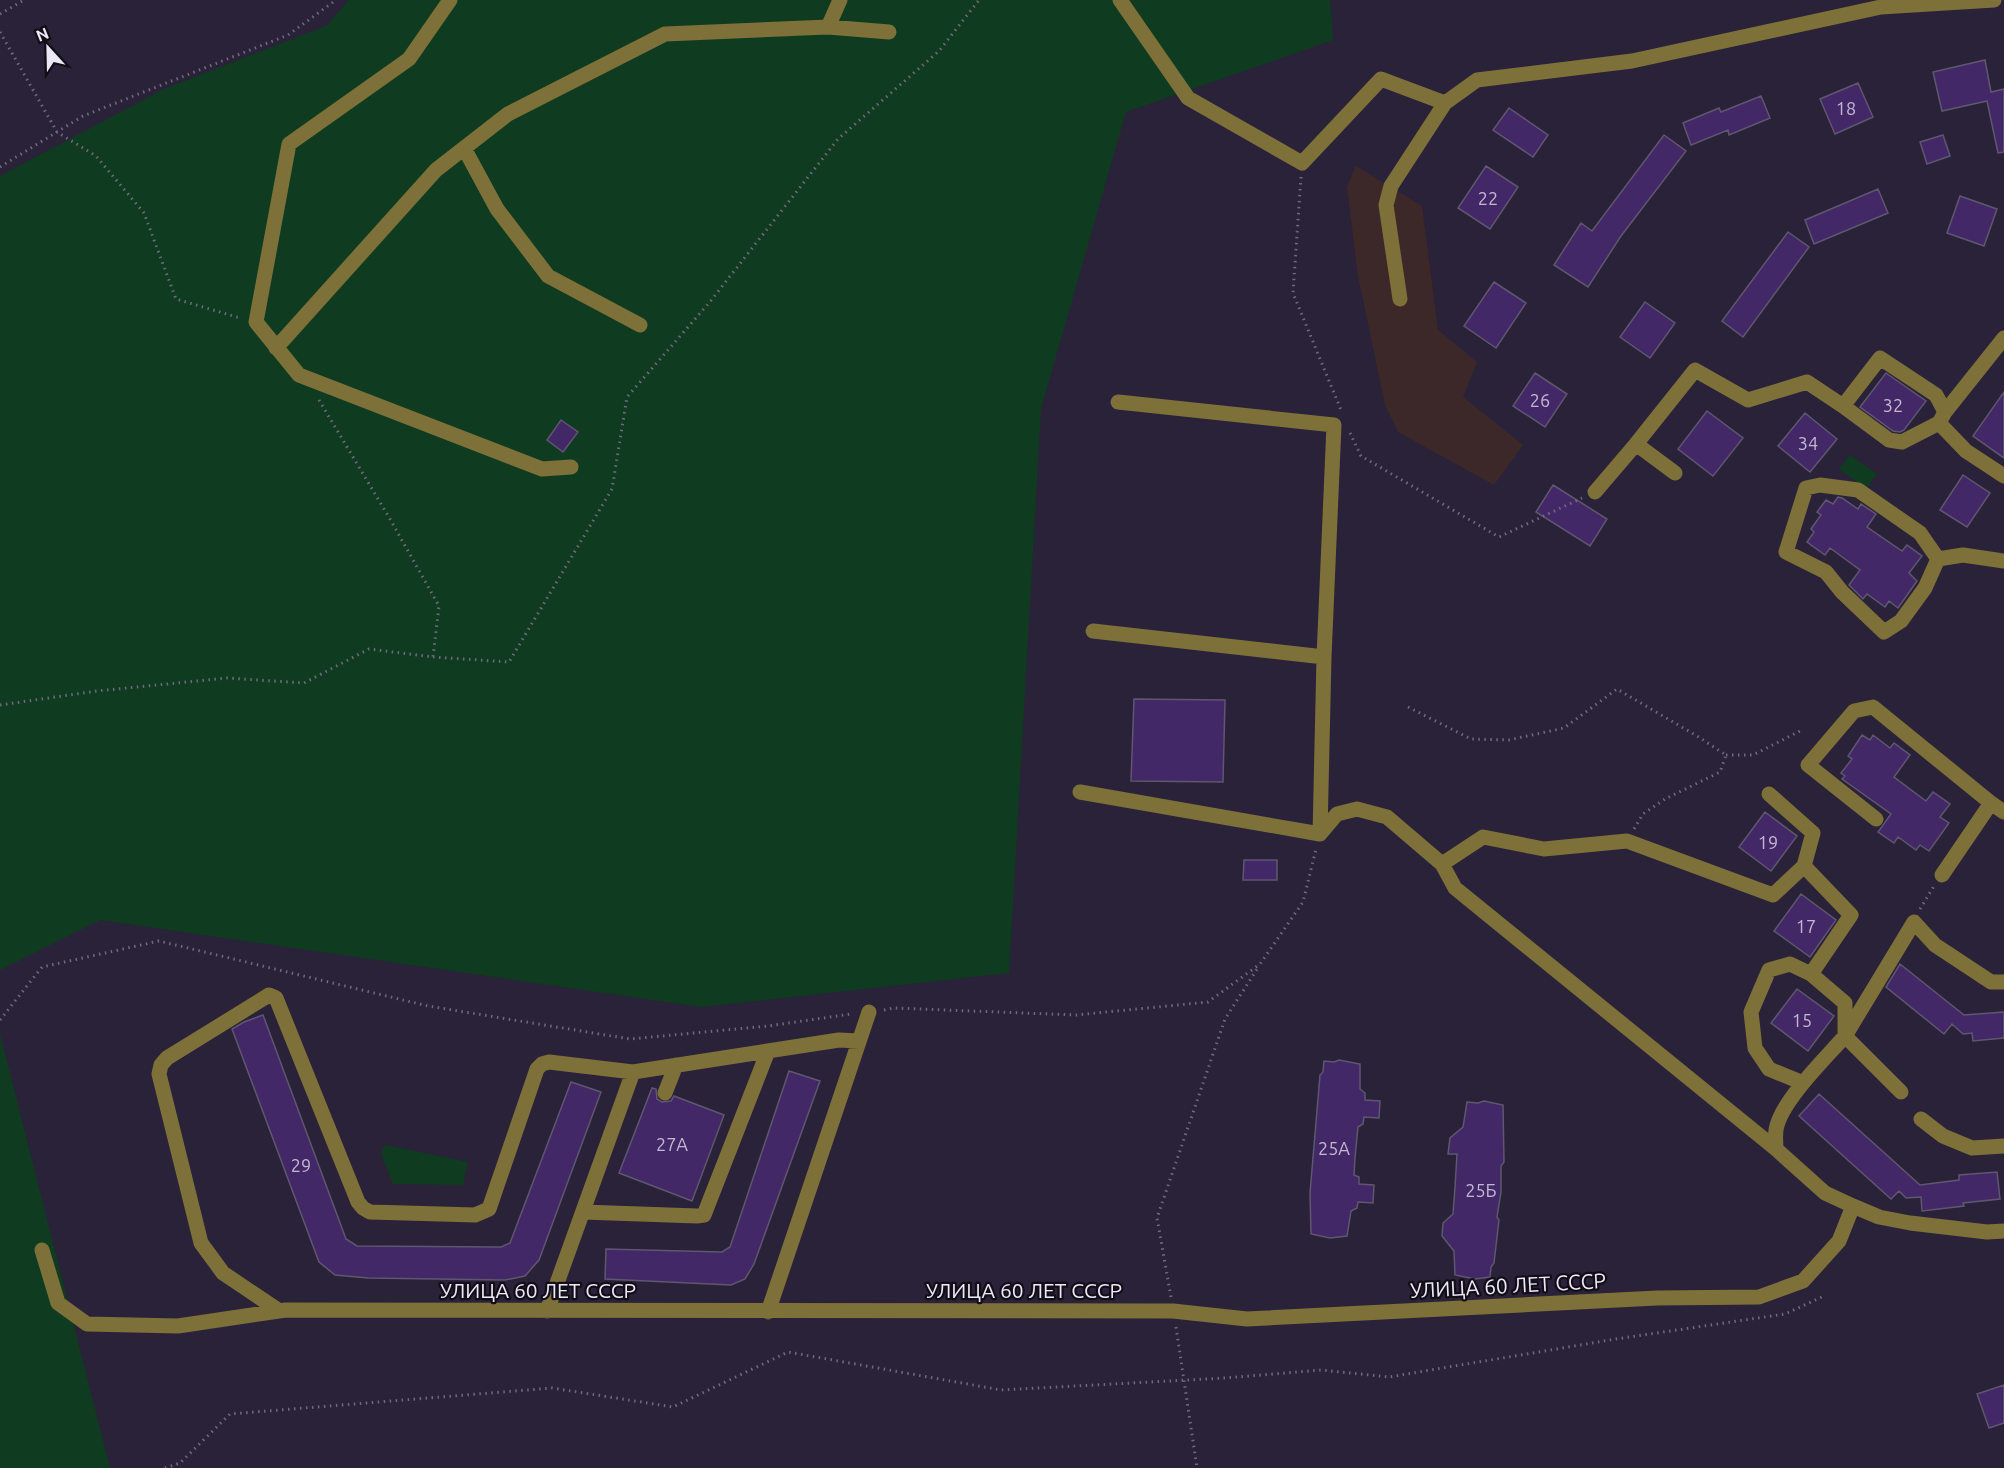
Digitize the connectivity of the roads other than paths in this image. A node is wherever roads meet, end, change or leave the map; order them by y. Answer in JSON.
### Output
{"nodes":[{"id":1,"x":450,"y":0,"type":"edge"},
{"id":2,"x":840,"y":0,"type":"edge"},
{"id":3,"x":1120,"y":0,"type":"edge"},
{"id":4,"x":1994,"y":0,"type":"edge"},
{"id":5,"x":828,"y":27,"type":"junction"},
{"id":6,"x":889,"y":32,"type":"dead end"},
{"id":7,"x":1445,"y":103,"type":"junction"},
{"id":8,"x":464,"y":148,"type":"junction"},
{"id":9,"x":1400,"y":299,"type":"dead end"},
{"id":10,"x":639,"y":325,"type":"dead end"},
{"id":11,"x":2004,"y":338,"type":"edge"},
{"id":12,"x":276,"y":348,"type":"junction"},
{"id":13,"x":1118,"y":402,"type":"dead end"},
{"id":14,"x":1843,"y":406,"type":"junction"},
{"id":15,"x":1942,"y":418,"type":"junction"},
{"id":16,"x":1636,"y":444,"type":"junction"},
{"id":17,"x":571,"y":467,"type":"dead end"},
{"id":18,"x":1675,"y":473,"type":"dead end"},
{"id":19,"x":2004,"y":476,"type":"edge"},
{"id":20,"x":1595,"y":492,"type":"road end"},
{"id":21,"x":1938,"y":559,"type":"junction"},
{"id":22,"x":2004,"y":561,"type":"edge"},
{"id":23,"x":1093,"y":631,"type":"dead end"},
{"id":24,"x":1324,"y":657,"type":"junction"},
{"id":25,"x":1080,"y":792,"type":"dead end"},
{"id":26,"x":1769,"y":794,"type":"dead end"},
{"id":27,"x":1991,"y":802,"type":"junction"},
{"id":28,"x":2004,"y":812,"type":"edge"},
{"id":29,"x":1876,"y":819,"type":"dead end"},
{"id":30,"x":1320,"y":834,"type":"junction"},
{"id":31,"x":1442,"y":864,"type":"junction"},
{"id":32,"x":1804,"y":866,"type":"junction"},
{"id":33,"x":1942,"y":875,"type":"road end"},
{"id":34,"x":1811,"y":974,"type":"junction"},
{"id":35,"x":2004,"y":982,"type":"edge"},
{"id":36,"x":869,"y":1012,"type":"road end"},
{"id":37,"x":1845,"y":1036,"type":"junction"},
{"id":38,"x":859,"y":1041,"type":"junction"},
{"id":39,"x":768,"y":1051,"type":"junction"},
{"id":40,"x":676,"y":1065,"type":"junction"},
{"id":41,"x":633,"y":1072,"type":"junction"},
{"id":42,"x":1803,"y":1083,"type":"junction"},
{"id":43,"x":1901,"y":1092,"type":"dead end"},
{"id":44,"x":665,"y":1093,"type":"dead end"},
{"id":45,"x":1921,"y":1119,"type":"dead end"},
{"id":46,"x":2004,"y":1146,"type":"edge"},
{"id":47,"x":1776,"y":1149,"type":"junction"},
{"id":48,"x":1852,"y":1206,"type":"junction"},
{"id":49,"x":583,"y":1212,"type":"junction"},
{"id":50,"x":2004,"y":1231,"type":"edge"},
{"id":51,"x":42,"y":1250,"type":"dead end"},
{"id":52,"x":278,"y":1310,"type":"junction"},
{"id":53,"x":547,"y":1311,"type":"junction"},
{"id":54,"x":768,"y":1312,"type":"junction"}],
"edges":[{"from":1,"to":12,"type":"street"},
{"from":2,"to":5,"type":"street"},
{"from":3,"to":7,"type":"street"},
{"from":4,"to":7,"type":"street"},
{"from":5,"to":6,"type":"street"},
{"from":5,"to":8,"type":"street"},
{"from":7,"to":9,"type":"street"},
{"from":8,"to":10,"type":"street"},
{"from":8,"to":12,"type":"street"},
{"from":11,"to":15,"type":"street"},
{"from":12,"to":17,"type":"street"},
{"from":13,"to":24,"type":"street"},
{"from":14,"to":15,"type":"street"},
{"from":14,"to":15,"type":"street"},
{"from":14,"to":16,"type":"street"},
{"from":15,"to":19,"type":"street"},
{"from":16,"to":18,"type":"street"},
{"from":16,"to":20,"type":"street"},
{"from":21,"to":21,"type":"street"},
{"from":21,"to":22,"type":"street"},
{"from":23,"to":24,"type":"street"},
{"from":24,"to":30,"type":"street"},
{"from":25,"to":30,"type":"street"},
{"from":26,"to":32,"type":"street"},
{"from":27,"to":28,"type":"street"},
{"from":27,"to":29,"type":"street"},
{"from":27,"to":33,"type":"street"},
{"from":30,"to":31,"type":"street"},
{"from":31,"to":32,"type":"street"},
{"from":31,"to":47,"type":"street"},
{"from":32,"to":34,"type":"street"},
{"from":34,"to":37,"type":"street"},
{"from":34,"to":42,"type":"street"},
{"from":35,"to":37,"type":"street"},
{"from":36,"to":38,"type":"street"},
{"from":37,"to":42,"type":"street"},
{"from":37,"to":43,"type":"street"},
{"from":38,"to":39,"type":"street"},
{"from":38,"to":54,"type":"street"},
{"from":39,"to":40,"type":"street"},
{"from":39,"to":49,"type":"street"},
{"from":40,"to":41,"type":"street"},
{"from":40,"to":44,"type":"street"},
{"from":41,"to":49,"type":"street"},
{"from":41,"to":52,"type":"street"},
{"from":42,"to":47,"type":"street"},
{"from":45,"to":46,"type":"street"},
{"from":47,"to":48,"type":"street"},
{"from":48,"to":50,"type":"street"},
{"from":48,"to":54,"type":"street","name":"УЛИЦА 60 ЛЕТ СССР"},
{"from":49,"to":53,"type":"street"},
{"from":51,"to":52,"type":"street","name":"УЛИЦА 60 ЛЕТ СССР"},
{"from":52,"to":53,"type":"street","name":"УЛИЦА 60 ЛЕТ СССР"},
{"from":53,"to":54,"type":"street","name":"УЛИЦА 60 ЛЕТ СССР"}]}
